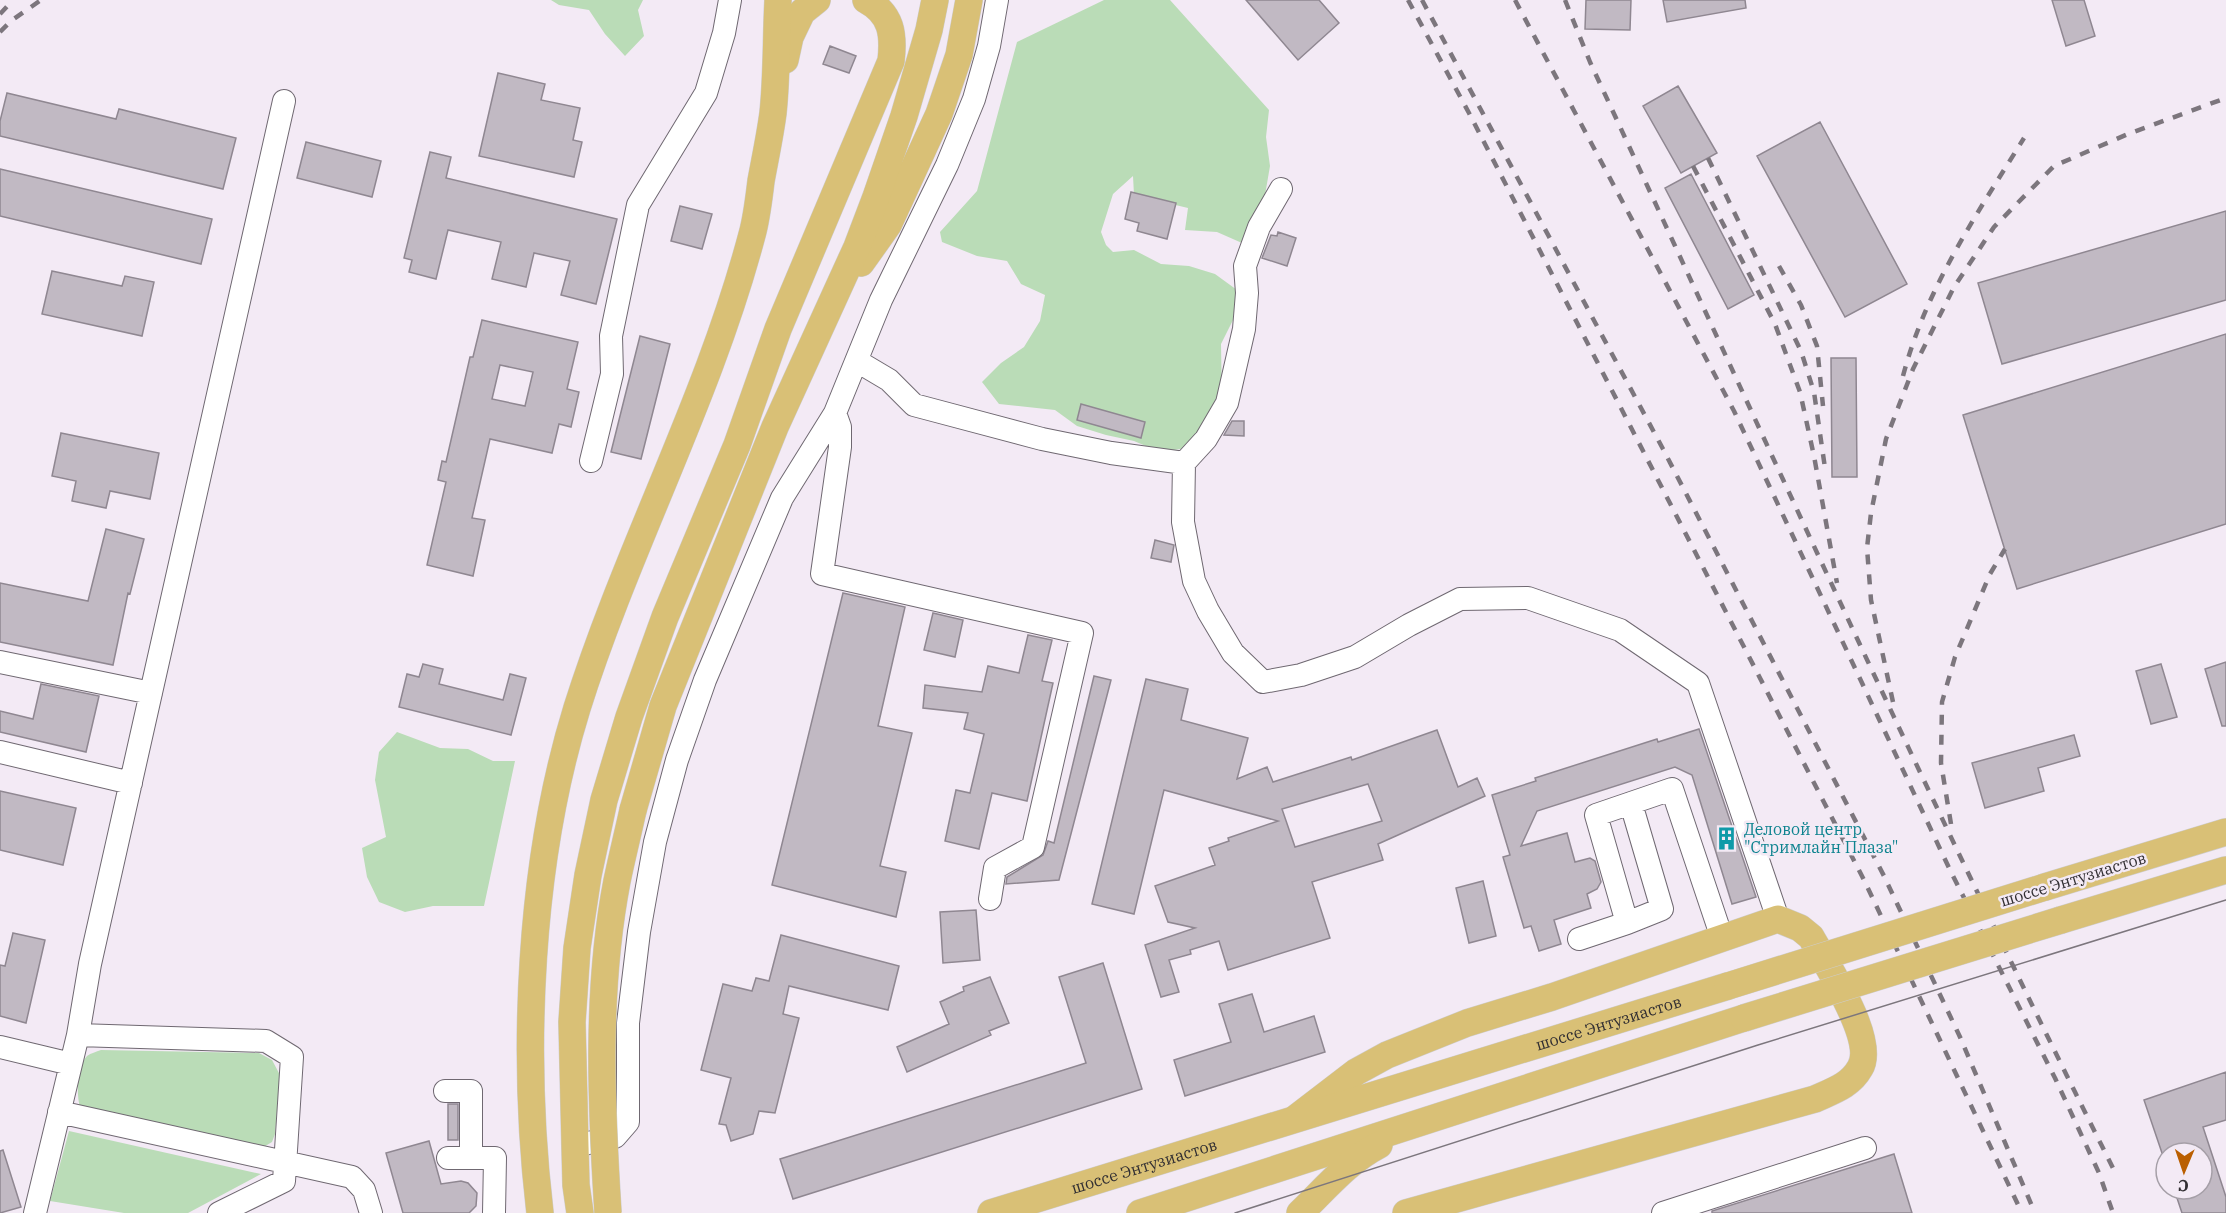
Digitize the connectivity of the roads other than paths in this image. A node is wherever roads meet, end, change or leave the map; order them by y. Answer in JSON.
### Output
{"nodes":[{"id":1,"x":730,"y":0,"type":"edge"},
{"id":2,"x":778,"y":0,"type":"edge"},
{"id":3,"x":817,"y":0,"type":"edge"},
{"id":4,"x":866,"y":0,"type":"edge"},
{"id":5,"x":935,"y":0,"type":"edge"},
{"id":6,"x":969,"y":0,"type":"edge"},
{"id":7,"x":997,"y":0,"type":"edge"},
{"id":8,"x":284,"y":101,"type":"dead end"},
{"id":9,"x":773,"y":113,"type":"junction"},
{"id":10,"x":1281,"y":189,"type":"dead end"},
{"id":11,"x":828,"y":309,"type":"junction"},
{"id":12,"x":857,"y":362,"type":"junction"},
{"id":13,"x":835,"y":413,"type":"junction"},
{"id":14,"x":775,"y":427,"type":"junction"},
{"id":15,"x":591,"y":461,"type":"dead end"},
{"id":16,"x":1184,"y":463,"type":"junction"},
{"id":17,"x":665,"y":617,"type":"junction"},
{"id":18,"x":0,"y":662,"type":"edge"},
{"id":19,"x":151,"y":693,"type":"junction"},
{"id":20,"x":0,"y":752,"type":"edge"},
{"id":21,"x":131,"y":783,"type":"junction"},
{"id":22,"x":1632,"y":807,"type":"dead end"},
{"id":23,"x":2226,"y":832,"type":"edge"},
{"id":24,"x":2226,"y":870,"type":"edge"},
{"id":25,"x":990,"y":899,"type":"dead end"},
{"id":26,"x":1778,"y":919,"type":"junction"},
{"id":27,"x":1627,"y":923,"type":"junction"},
{"id":28,"x":1722,"y":938,"type":"junction"},
{"id":29,"x":1579,"y":939,"type":"dead end"},
{"id":30,"x":78,"y":1035,"type":"junction"},
{"id":31,"x":0,"y":1047,"type":"edge"},
{"id":32,"x":71,"y":1064,"type":"junction"},
{"id":33,"x":445,"y":1091,"type":"dead end"},
{"id":34,"x":59,"y":1112,"type":"junction"},
{"id":35,"x":1296,"y":1118,"type":"junction"},
{"id":36,"x":1423,"y":1122,"type":"junction"},
{"id":37,"x":574,"y":1146,"type":"junction"},
{"id":38,"x":1865,"y":1148,"type":"dead end"},
{"id":39,"x":448,"y":1158,"type":"dead end"},
{"id":40,"x":471,"y":1158,"type":"junction"},
{"id":41,"x":285,"y":1162,"type":"junction"},
{"id":42,"x":35,"y":1213,"type":"edge"},
{"id":43,"x":219,"y":1213,"type":"edge"},
{"id":44,"x":371,"y":1213,"type":"edge"},
{"id":45,"x":494,"y":1213,"type":"edge"},
{"id":46,"x":540,"y":1213,"type":"edge"},
{"id":47,"x":580,"y":1213,"type":"edge"},
{"id":48,"x":608,"y":1213,"type":"edge"},
{"id":49,"x":992,"y":1213,"type":"edge"},
{"id":50,"x":1140,"y":1213,"type":"edge"},
{"id":51,"x":1300,"y":1213,"type":"edge"},
{"id":52,"x":1407,"y":1213,"type":"edge"},
{"id":53,"x":1663,"y":1213,"type":"edge"}],
"edges":[{"from":1,"to":15,"type":"lane"},
{"from":2,"to":9,"type":"main road"},
{"from":3,"to":9,"type":"main road"},
{"from":4,"to":17,"type":"main road"},
{"from":5,"to":11,"type":"main road"},
{"from":6,"to":11,"type":"main road"},
{"from":7,"to":12,"type":"lane"},
{"from":8,"to":19,"type":"lane"},
{"from":9,"to":46,"type":"main road"},
{"from":10,"to":16,"type":"lane"},
{"from":11,"to":14,"type":"main road"},
{"from":12,"to":13,"type":"lane"},
{"from":12,"to":16,"type":"lane"},
{"from":13,"to":25,"type":"lane"},
{"from":13,"to":37,"type":"lane"},
{"from":14,"to":17,"type":"main road"},
{"from":14,"to":48,"type":"main road","bridge":true},
{"from":16,"to":26,"type":"lane"},
{"from":17,"to":37,"type":"main road"},
{"from":18,"to":19,"type":"lane"},
{"from":19,"to":21,"type":"lane"},
{"from":20,"to":21,"type":"lane"},
{"from":21,"to":30,"type":"lane"},
{"from":22,"to":27,"type":"lane"},
{"from":23,"to":35,"type":"main road","name":"шоссе Энтузиастов","bridge":true},
{"from":24,"to":36,"type":"main road","bridge":true},
{"from":26,"to":28,"type":"main road"},
{"from":26,"to":52,"type":"main road"},
{"from":27,"to":28,"type":"lane"},
{"from":27,"to":29,"type":"lane"},
{"from":28,"to":35,"type":"main road"},
{"from":30,"to":32,"type":"lane"},
{"from":30,"to":41,"type":"lane"},
{"from":31,"to":32,"type":"lane"},
{"from":32,"to":34,"type":"lane"},
{"from":33,"to":40,"type":"lane"},
{"from":34,"to":41,"type":"lane"},
{"from":34,"to":42,"type":"lane"},
{"from":35,"to":49,"type":"main road","name":"шоссе Энтузиастов"},
{"from":36,"to":50,"type":"main road"},
{"from":36,"to":51,"type":"main road"},
{"from":37,"to":47,"type":"main road"},
{"from":38,"to":53,"type":"lane"},
{"from":39,"to":40,"type":"lane"},
{"from":40,"to":45,"type":"lane"},
{"from":41,"to":43,"type":"lane"},
{"from":41,"to":44,"type":"lane"}]}
